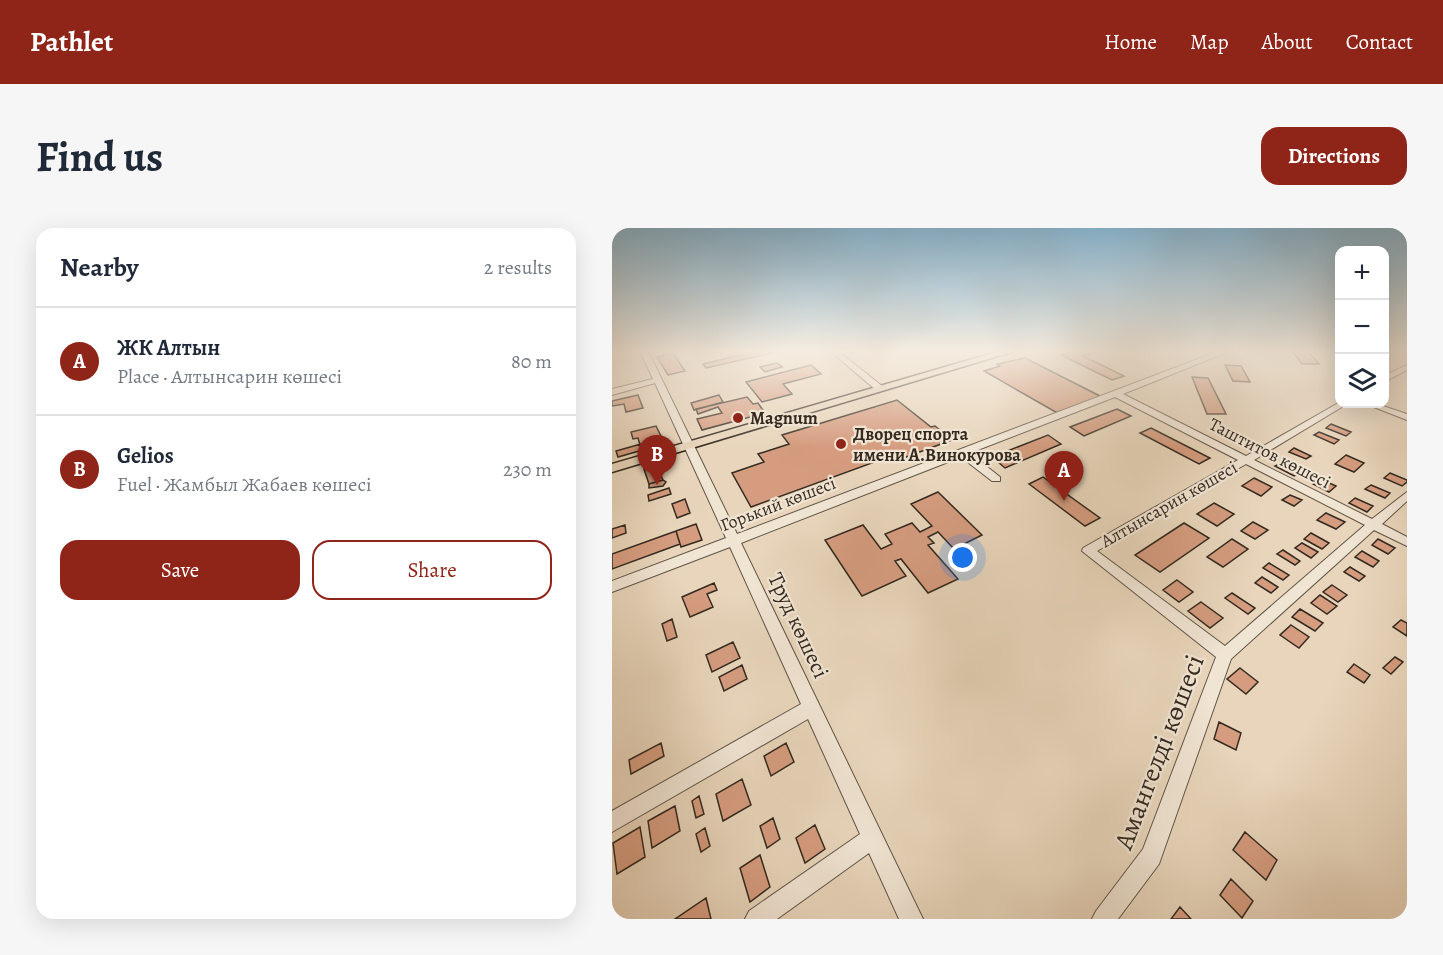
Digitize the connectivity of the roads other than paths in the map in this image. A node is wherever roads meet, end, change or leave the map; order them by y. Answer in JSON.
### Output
{"nodes":[{"id":1,"x":646,"y":383,"type":"edge"},
{"id":2,"x":660,"y":383,"type":"edge"},
{"id":3,"x":873,"y":383,"type":"edge"},
{"id":4,"x":896,"y":383,"type":"edge"},
{"id":5,"x":1144,"y":383,"type":"edge"},
{"id":6,"x":879,"y":388,"type":"junction"},
{"id":7,"x":612,"y":392,"type":"edge"},
{"id":8,"x":1117,"y":394,"type":"junction"},
{"id":9,"x":1336,"y":408,"type":"edge"},
{"id":10,"x":1381,"y":408,"type":"edge"},
{"id":11,"x":1407,"y":417,"type":"edge"},
{"id":12,"x":688,"y":444,"type":"junction"},
{"id":13,"x":963,"y":453,"type":"junction"},
{"id":14,"x":1244,"y":460,"type":"junction"},
{"id":15,"x":612,"y":468,"type":"edge"},
{"id":16,"x":996,"y":479,"type":"dead end"},
{"id":17,"x":1407,"y":495,"type":"edge"},
{"id":18,"x":1371,"y":524,"type":"junction"},
{"id":19,"x":732,"y":541,"type":"junction"},
{"id":20,"x":1407,"y":542,"type":"edge"},
{"id":21,"x":612,"y":587,"type":"edge"},
{"id":22,"x":1225,"y":655,"type":"junction"},
{"id":23,"x":811,"y":708,"type":"junction"},
{"id":24,"x":612,"y":822,"type":"edge"},
{"id":25,"x":873,"y":838,"type":"junction"},
{"id":26,"x":757,"y":919,"type":"edge"},
{"id":27,"x":911,"y":919,"type":"edge"},
{"id":28,"x":1104,"y":919,"type":"edge"}],
"edges":[{"from":1,"to":7,"type":"street"},
{"from":2,"to":12,"type":"street","name":"Труд көшесі"},
{"from":3,"to":6,"type":"street"},
{"from":4,"to":6,"type":"main road"},
{"from":5,"to":8,"type":"street","name":"Горький көшесі"},
{"from":6,"to":12,"type":"main road"},
{"from":8,"to":13,"type":"street","name":"Горький көшесі"},
{"from":8,"to":14,"type":"street","name":"Таштитов көшесі"},
{"from":9,"to":14,"type":"street","name":"Алтынсарин көшесі"},
{"from":10,"to":11,"type":"street"},
{"from":12,"to":15,"type":"main road"},
{"from":12,"to":19,"type":"street","name":"Труд көшесі"},
{"from":13,"to":16,"type":"street"},
{"from":13,"to":19,"type":"street","name":"Горький көшесі"},
{"from":14,"to":18,"type":"street","name":"Таштитов көшесі"},
{"from":14,"to":22,"type":"street","name":"Алтынсарин көшесі"},
{"from":17,"to":18,"type":"street","name":"Амангелді көшесі"},
{"from":18,"to":20,"type":"street","name":"Таштитов көшесі"},
{"from":18,"to":22,"type":"street","name":"Амангелді көшесі"},
{"from":19,"to":21,"type":"street","name":"Горький көшесі"},
{"from":19,"to":23,"type":"street","name":"Труд көшесі"},
{"from":22,"to":28,"type":"street","name":"Амангелді көшесі"},
{"from":23,"to":24,"type":"street"},
{"from":23,"to":25,"type":"street","name":"Труд көшесі"},
{"from":25,"to":26,"type":"street"},
{"from":25,"to":27,"type":"street","name":"Труд көшесі"}]}
